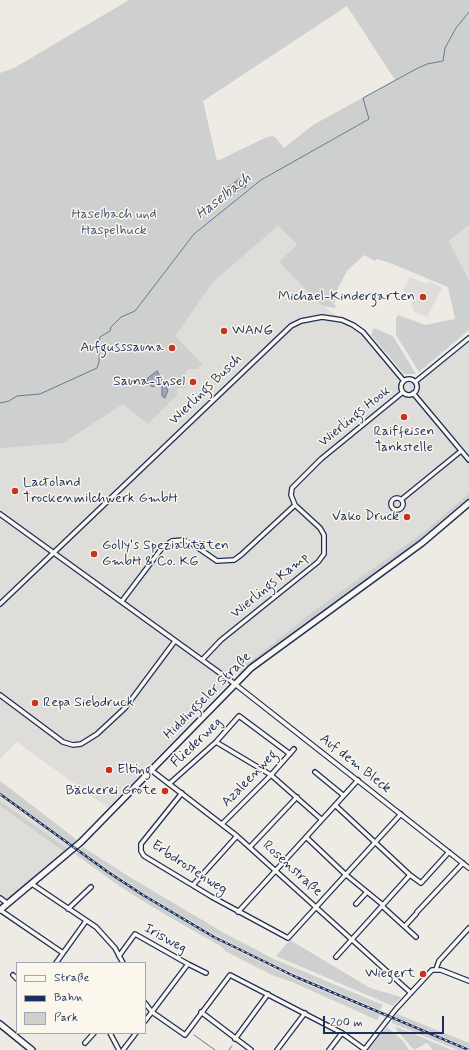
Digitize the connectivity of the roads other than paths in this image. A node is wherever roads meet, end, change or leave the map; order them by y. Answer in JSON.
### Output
{"nodes":[{"id":1,"x":469,"y":338,"type":"edge"},
{"id":2,"x":404,"y":381,"type":"junction"},
{"id":3,"x":415,"y":382,"type":"junction"},
{"id":4,"x":403,"y":392,"type":"junction"},
{"id":5,"x":413,"y":393,"type":"junction"},
{"id":6,"x":461,"y":451,"type":"junction"},
{"id":7,"x":469,"y":460,"type":"edge"},
{"id":8,"x":402,"y":499,"type":"dead end"},
{"id":9,"x":469,"y":503,"type":"edge"},
{"id":10,"x":295,"y":505,"type":"junction"},
{"id":11,"x":0,"y":514,"type":"edge"},
{"id":12,"x":54,"y":552,"type":"junction"},
{"id":13,"x":122,"y":601,"type":"junction"},
{"id":14,"x":0,"y":604,"type":"edge"},
{"id":15,"x":175,"y":641,"type":"junction"},
{"id":16,"x":202,"y":660,"type":"junction"},
{"id":17,"x":234,"y":683,"type":"junction"},
{"id":18,"x":0,"y":695,"type":"edge"},
{"id":19,"x":216,"y":742,"type":"junction"},
{"id":20,"x":294,"y":749,"type":"dead end"},
{"id":21,"x":290,"y":754,"type":"junction"},
{"id":22,"x":151,"y":770,"type":"junction"},
{"id":23,"x":315,"y":772,"type":"dead end"},
{"id":24,"x":271,"y":775,"type":"junction"},
{"id":25,"x":358,"y":780,"type":"junction"},
{"id":26,"x":170,"y":784,"type":"junction"},
{"id":27,"x":182,"y":793,"type":"junction"},
{"id":28,"x":343,"y":795,"type":"junction"},
{"id":29,"x":297,"y":797,"type":"junction"},
{"id":30,"x":335,"y":805,"type":"junction"},
{"id":31,"x":401,"y":814,"type":"junction"},
{"id":32,"x":321,"y":819,"type":"junction"},
{"id":33,"x":222,"y":824,"type":"junction"},
{"id":34,"x":237,"y":836,"type":"junction"},
{"id":35,"x":306,"y":837,"type":"junction"},
{"id":36,"x":374,"y":842,"type":"junction"},
{"id":37,"x":250,"y":847,"type":"junction"},
{"id":38,"x":449,"y":852,"type":"junction"},
{"id":39,"x":463,"y":863,"type":"junction"},
{"id":40,"x":469,"y":868,"type":"edge"},
{"id":41,"x":276,"y":870,"type":"junction"},
{"id":42,"x":345,"y":874,"type":"junction"},
{"id":43,"x":410,"y":875,"type":"junction"},
{"id":44,"x":32,"y":884,"type":"junction"},
{"id":45,"x":192,"y":885,"type":"junction"},
{"id":46,"x":91,"y":887,"type":"dead end"},
{"id":47,"x":367,"y":892,"type":"junction"},
{"id":48,"x":0,"y":898,"type":"edge"},
{"id":49,"x":8,"y":904,"type":"junction"},
{"id":50,"x":356,"y":904,"type":"dead end"},
{"id":51,"x":316,"y":905,"type":"junction"},
{"id":52,"x":382,"y":905,"type":"junction"},
{"id":53,"x":68,"y":908,"type":"junction"},
{"id":54,"x":0,"y":910,"type":"edge"},
{"id":55,"x":238,"y":912,"type":"junction"},
{"id":56,"x":86,"y":921,"type":"junction"},
{"id":57,"x":405,"y":926,"type":"junction"},
{"id":58,"x":469,"y":928,"type":"edge"},
{"id":59,"x":416,"y":938,"type":"dead end"},
{"id":60,"x":353,"y":939,"type":"junction"},
{"id":61,"x":63,"y":953,"type":"junction"},
{"id":62,"x":119,"y":956,"type":"junction"},
{"id":63,"x":336,"y":957,"type":"dead end"},
{"id":64,"x":57,"y":962,"type":"edge"},
{"id":65,"x":122,"y":962,"type":"edge"},
{"id":66,"x":188,"y":964,"type":"junction"},
{"id":67,"x":436,"y":969,"type":"junction"},
{"id":68,"x":206,"y":973,"type":"dead end"},
{"id":69,"x":13,"y":975,"type":"dead end"},
{"id":70,"x":16,"y":978,"type":"edge"},
{"id":71,"x":469,"y":981,"type":"edge"},
{"id":72,"x":411,"y":993,"type":"junction"},
{"id":73,"x":268,"y":994,"type":"junction"},
{"id":74,"x":146,"y":1004,"type":"edge"},
{"id":75,"x":152,"y":1012,"type":"junction"},
{"id":76,"x":201,"y":1012,"type":"junction"},
{"id":77,"x":306,"y":1013,"type":"junction"},
{"id":78,"x":146,"y":1020,"type":"edge"},
{"id":79,"x":0,"y":1024,"type":"edge"},
{"id":80,"x":342,"y":1033,"type":"junction"},
{"id":81,"x":93,"y":1034,"type":"edge"},
{"id":82,"x":111,"y":1034,"type":"edge"},
{"id":83,"x":135,"y":1034,"type":"edge"},
{"id":84,"x":236,"y":1039,"type":"junction"},
{"id":85,"x":85,"y":1043,"type":"dead end"},
{"id":86,"x":32,"y":1050,"type":"edge"},
{"id":87,"x":119,"y":1050,"type":"edge"},
{"id":88,"x":123,"y":1050,"type":"edge"},
{"id":89,"x":251,"y":1050,"type":"edge"},
{"id":90,"x":277,"y":1050,"type":"edge"},
{"id":91,"x":329,"y":1050,"type":"edge"},
{"id":92,"x":364,"y":1050,"type":"edge"}],
"edges":[{"from":1,"to":3,"type":"street"},
{"from":2,"to":3,"type":"street"},
{"from":2,"to":4,"type":"street"},
{"from":2,"to":12,"type":"street","name":"Wierlings Busch"},
{"from":3,"to":5,"type":"street"},
{"from":4,"to":5,"type":"street"},
{"from":4,"to":10,"type":"street","name":"Wierlings Hook"},
{"from":5,"to":6,"type":"street"},
{"from":6,"to":7,"type":"street"},
{"from":6,"to":8,"type":"street"},
{"from":9,"to":17,"type":"street","name":"Hiddingseler Straße"},
{"from":10,"to":13,"type":"street"},
{"from":10,"to":16,"type":"street","name":"Wierlings Kamp"},
{"from":11,"to":12,"type":"street","name":"Auf dem Bleck"},
{"from":12,"to":13,"type":"street","name":"Auf dem Bleck"},
{"from":12,"to":14,"type":"street","name":"Wierlings Busch"},
{"from":13,"to":15,"type":"street","name":"Auf dem Bleck"},
{"from":15,"to":16,"type":"street","name":"Auf dem Bleck"},
{"from":15,"to":18,"type":"street"},
{"from":16,"to":17,"type":"street","name":"Auf dem Bleck"},
{"from":17,"to":22,"type":"street","name":"Hiddingseler Straße"},
{"from":17,"to":25,"type":"street","name":"Auf dem Bleck"},
{"from":19,"to":21,"type":"street","name":"Fliederweg"},
{"from":19,"to":24,"type":"street"},
{"from":19,"to":26,"type":"street","name":"Fliederweg"},
{"from":20,"to":21,"type":"street","name":"Azaleenweg"},
{"from":21,"to":24,"type":"street","name":"Azaleenweg"},
{"from":22,"to":26,"type":"street","name":"Rosenstraße"},
{"from":22,"to":44,"type":"street","name":"Hiddingseler Straße"},
{"from":23,"to":28,"type":"street"},
{"from":24,"to":29,"type":"street"},
{"from":24,"to":33,"type":"street","name":"Azaleenweg"},
{"from":25,"to":28,"type":"street"},
{"from":25,"to":31,"type":"street","name":"Auf dem Bleck"},
{"from":26,"to":27,"type":"street","name":"Rosenstraße"},
{"from":27,"to":33,"type":"street","name":"Rosenstraße"},
{"from":27,"to":45,"type":"street","name":"Erbdrostenweg"},
{"from":28,"to":30,"type":"street"},
{"from":29,"to":32,"type":"street"},
{"from":29,"to":37,"type":"street"},
{"from":30,"to":32,"type":"street"},
{"from":30,"to":36,"type":"street"},
{"from":31,"to":36,"type":"street"},
{"from":31,"to":38,"type":"street","name":"Auf dem Bleck"},
{"from":32,"to":35,"type":"street"},
{"from":33,"to":34,"type":"street","name":"Rosenstraße"},
{"from":34,"to":37,"type":"street","name":"Rosenstraße"},
{"from":34,"to":45,"type":"street"},
{"from":35,"to":41,"type":"street"},
{"from":35,"to":42,"type":"street"},
{"from":36,"to":42,"type":"street"},
{"from":36,"to":43,"type":"street"},
{"from":37,"to":41,"type":"street","name":"Rosenstraße"},
{"from":38,"to":39,"type":"street","name":"Auf dem Bleck"},
{"from":38,"to":43,"type":"street"},
{"from":39,"to":40,"type":"street","name":"Auf dem Bleck"},
{"from":39,"to":57,"type":"street"},
{"from":41,"to":51,"type":"street","name":"Rosenstraße"},
{"from":41,"to":55,"type":"street"},
{"from":42,"to":47,"type":"street"},
{"from":42,"to":51,"type":"street"},
{"from":43,"to":52,"type":"street"},
{"from":44,"to":49,"type":"street","name":"Hiddingseler Straße"},
{"from":44,"to":53,"type":"street"},
{"from":45,"to":55,"type":"street","name":"Erbdrostenweg"},
{"from":46,"to":53,"type":"street"},
{"from":47,"to":50,"type":"street"},
{"from":47,"to":52,"type":"street"},
{"from":48,"to":49,"type":"street"},
{"from":49,"to":54,"type":"street","name":"Hiddingseler Straße"},
{"from":51,"to":55,"type":"street","name":"Erbdrostenweg"},
{"from":51,"to":60,"type":"street","name":"Rosenstraße"},
{"from":52,"to":57,"type":"street"},
{"from":52,"to":60,"type":"street"},
{"from":53,"to":56,"type":"street"},
{"from":54,"to":61,"type":"street"},
{"from":56,"to":61,"type":"street"},
{"from":56,"to":62,"type":"street"},
{"from":57,"to":59,"type":"street"},
{"from":58,"to":67,"type":"street"},
{"from":60,"to":63,"type":"street"},
{"from":60,"to":72,"type":"street","name":"Rosenstraße"},
{"from":61,"to":64,"type":"street"},
{"from":62,"to":65,"type":"street"},
{"from":62,"to":66,"type":"street","name":"Irisweg"},
{"from":66,"to":68,"type":"street","name":"Irisweg"},
{"from":66,"to":75,"type":"street","name":"Irisweg"},
{"from":67,"to":71,"type":"street"},
{"from":67,"to":72,"type":"street"},
{"from":69,"to":70,"type":"street"},
{"from":72,"to":92,"type":"street"},
{"from":73,"to":76,"type":"street"},
{"from":73,"to":77,"type":"street"},
{"from":73,"to":84,"type":"street"},
{"from":74,"to":75,"type":"street"},
{"from":75,"to":76,"type":"street"},
{"from":75,"to":78,"type":"street","name":"Irisweg"},
{"from":76,"to":84,"type":"street"},
{"from":77,"to":80,"type":"street"},
{"from":77,"to":90,"type":"street"},
{"from":79,"to":86,"type":"street"},
{"from":80,"to":91,"type":"street"},
{"from":80,"to":92,"type":"street"},
{"from":81,"to":85,"type":"street"},
{"from":82,"to":87,"type":"street"},
{"from":83,"to":88,"type":"street"},
{"from":84,"to":89,"type":"street"}]}
